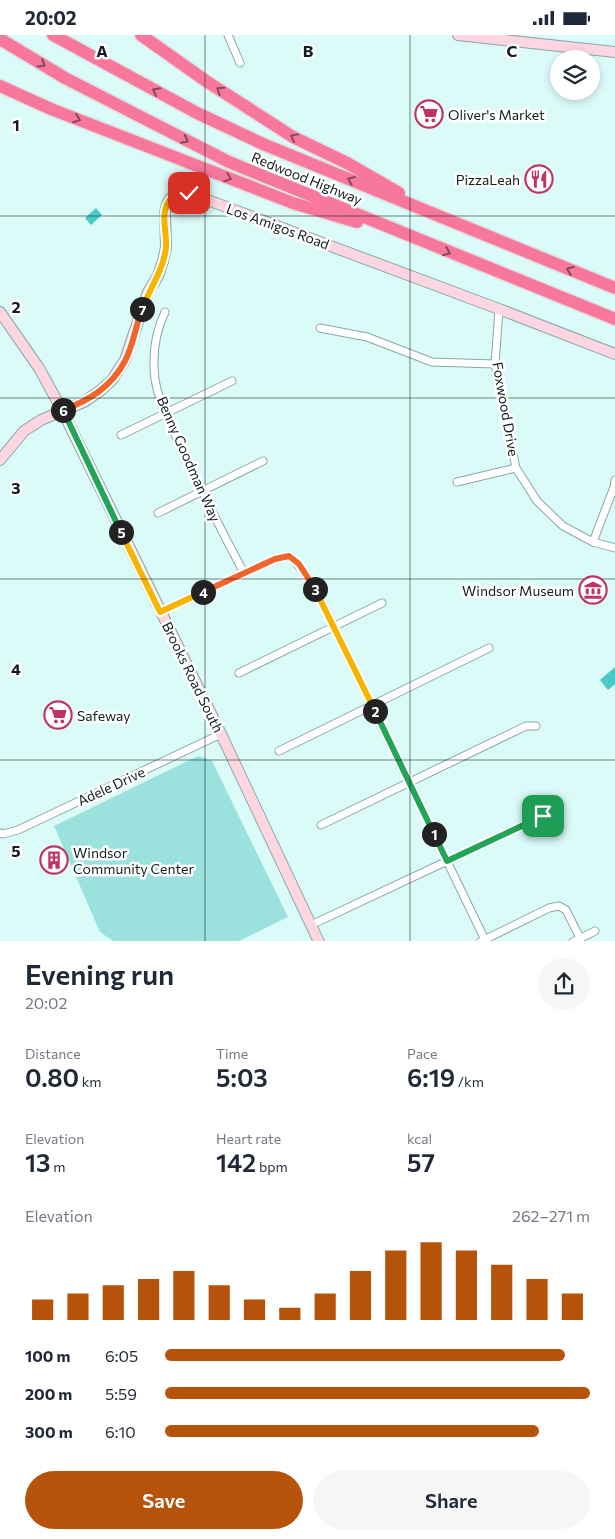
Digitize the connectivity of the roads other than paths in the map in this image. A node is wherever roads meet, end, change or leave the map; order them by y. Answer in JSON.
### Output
{"nodes":[{"id":1,"x":53,"y":35,"type":"edge"},
{"id":2,"x":140,"y":35,"type":"edge"},
{"id":3,"x":228,"y":35,"type":"edge"},
{"id":4,"x":458,"y":35,"type":"edge"},
{"id":5,"x":0,"y":39,"type":"edge"},
{"id":6,"x":615,"y":52,"type":"edge"},
{"id":7,"x":240,"y":63,"type":"dead end"},
{"id":8,"x":0,"y":86,"type":"edge"},
{"id":9,"x":445,"y":219,"type":"junction"},
{"id":10,"x":428,"y":244,"type":"junction"},
{"id":11,"x":615,"y":288,"type":"edge"},
{"id":12,"x":499,"y":309,"type":"junction"},
{"id":13,"x":0,"y":312,"type":"edge"},
{"id":14,"x":165,"y":312,"type":"dead end"},
{"id":15,"x":615,"y":319,"type":"edge"},
{"id":16,"x":320,"y":327,"type":"dead end"},
{"id":17,"x":615,"y":354,"type":"edge"},
{"id":18,"x":495,"y":364,"type":"junction"},
{"id":19,"x":232,"y":381,"type":"dead end"},
{"id":20,"x":62,"y":410,"type":"junction"},
{"id":21,"x":165,"y":413,"type":"junction"},
{"id":22,"x":121,"y":435,"type":"dead end"},
{"id":23,"x":0,"y":460,"type":"edge"},
{"id":24,"x":263,"y":461,"type":"dead end"},
{"id":25,"x":516,"y":469,"type":"junction"},
{"id":26,"x":615,"y":480,"type":"edge"},
{"id":27,"x":457,"y":482,"type":"dead end"},
{"id":28,"x":202,"y":491,"type":"junction"},
{"id":29,"x":158,"y":513,"type":"dead end"},
{"id":30,"x":593,"y":541,"type":"junction"},
{"id":31,"x":615,"y":548,"type":"edge"},
{"id":32,"x":244,"y":573,"type":"junction"},
{"id":33,"x":382,"y":603,"type":"dead end"},
{"id":34,"x":160,"y":612,"type":"junction"},
{"id":35,"x":334,"y":627,"type":"junction"},
{"id":36,"x":489,"y":648,"type":"dead end"},
{"id":37,"x":239,"y":673,"type":"dead end"},
{"id":38,"x":372,"y":705,"type":"junction"},
{"id":39,"x":536,"y":726,"type":"dead end"},
{"id":40,"x":221,"y":734,"type":"junction"},
{"id":41,"x":279,"y":751,"type":"dead end"},
{"id":42,"x":409,"y":782,"type":"junction"},
{"id":43,"x":543,"y":816,"type":"dead end"},
{"id":44,"x":321,"y":825,"type":"dead end"},
{"id":45,"x":0,"y":833,"type":"edge"},
{"id":46,"x":447,"y":861,"type":"junction"},
{"id":47,"x":311,"y":925,"type":"junction"},
{"id":48,"x":595,"y":931,"type":"dead end"},
{"id":49,"x":577,"y":940,"type":"edge"},
{"id":50,"x":319,"y":941,"type":"edge"},
{"id":51,"x":483,"y":941,"type":"edge"}],
"edges":[{"from":9,"to":1,"type":"highway","name":"Redwood Highway","one_way":true},
{"from":9,"to":2,"type":"highway","one_way":true},
{"from":3,"to":7,"type":"street"},
{"from":4,"to":6,"type":"street"},
{"from":5,"to":10,"type":"highway","name":"Redwood Highway","one_way":true},
{"from":8,"to":10,"type":"highway","one_way":true},
{"from":11,"to":9,"type":"highway","name":"Redwood Highway","one_way":true},
{"from":10,"to":15,"type":"highway","name":"Redwood Highway","one_way":true},
{"from":12,"to":17,"type":"street","name":"Los Amigos Road"},
{"from":12,"to":18,"type":"street","name":"Foxwood Drive"},
{"from":12,"to":20,"type":"street","name":"Los Amigos Road"},
{"from":13,"to":20,"type":"street","name":"Brooks Road South"},
{"from":14,"to":21,"type":"street","name":"Benny Goodman Way"},
{"from":16,"to":18,"type":"street"},
{"from":18,"to":25,"type":"street","name":"Foxwood Drive"},
{"from":19,"to":21,"type":"street"},
{"from":20,"to":23,"type":"street","name":"Los Amigos Road"},
{"from":20,"to":34,"type":"street","name":"Brooks Road South"},
{"from":21,"to":22,"type":"street"},
{"from":21,"to":28,"type":"street","name":"Benny Goodman Way"},
{"from":24,"to":28,"type":"street"},
{"from":25,"to":27,"type":"street"},
{"from":25,"to":30,"type":"street","name":"Foxwood Drive"},
{"from":26,"to":30,"type":"street"},
{"from":28,"to":29,"type":"street"},
{"from":28,"to":32,"type":"street","name":"Benny Goodman Way"},
{"from":30,"to":31,"type":"street","name":"Foxwood Drive"},
{"from":32,"to":34,"type":"street"},
{"from":32,"to":35,"type":"street"},
{"from":33,"to":35,"type":"street"},
{"from":34,"to":40,"type":"street","name":"Brooks Road South"},
{"from":35,"to":37,"type":"street"},
{"from":35,"to":38,"type":"street"},
{"from":36,"to":38,"type":"street"},
{"from":38,"to":41,"type":"street"},
{"from":38,"to":42,"type":"street"},
{"from":39,"to":42,"type":"street"},
{"from":40,"to":45,"type":"street","name":"Adele Drive"},
{"from":40,"to":47,"type":"street","name":"Brooks Road South"},
{"from":42,"to":44,"type":"street"},
{"from":42,"to":46,"type":"street"},
{"from":43,"to":46,"type":"street"},
{"from":46,"to":47,"type":"street"},
{"from":46,"to":51,"type":"street"},
{"from":47,"to":50,"type":"street","name":"Brooks Road South"},
{"from":48,"to":49,"type":"street"},
{"from":49,"to":51,"type":"street"}]}
